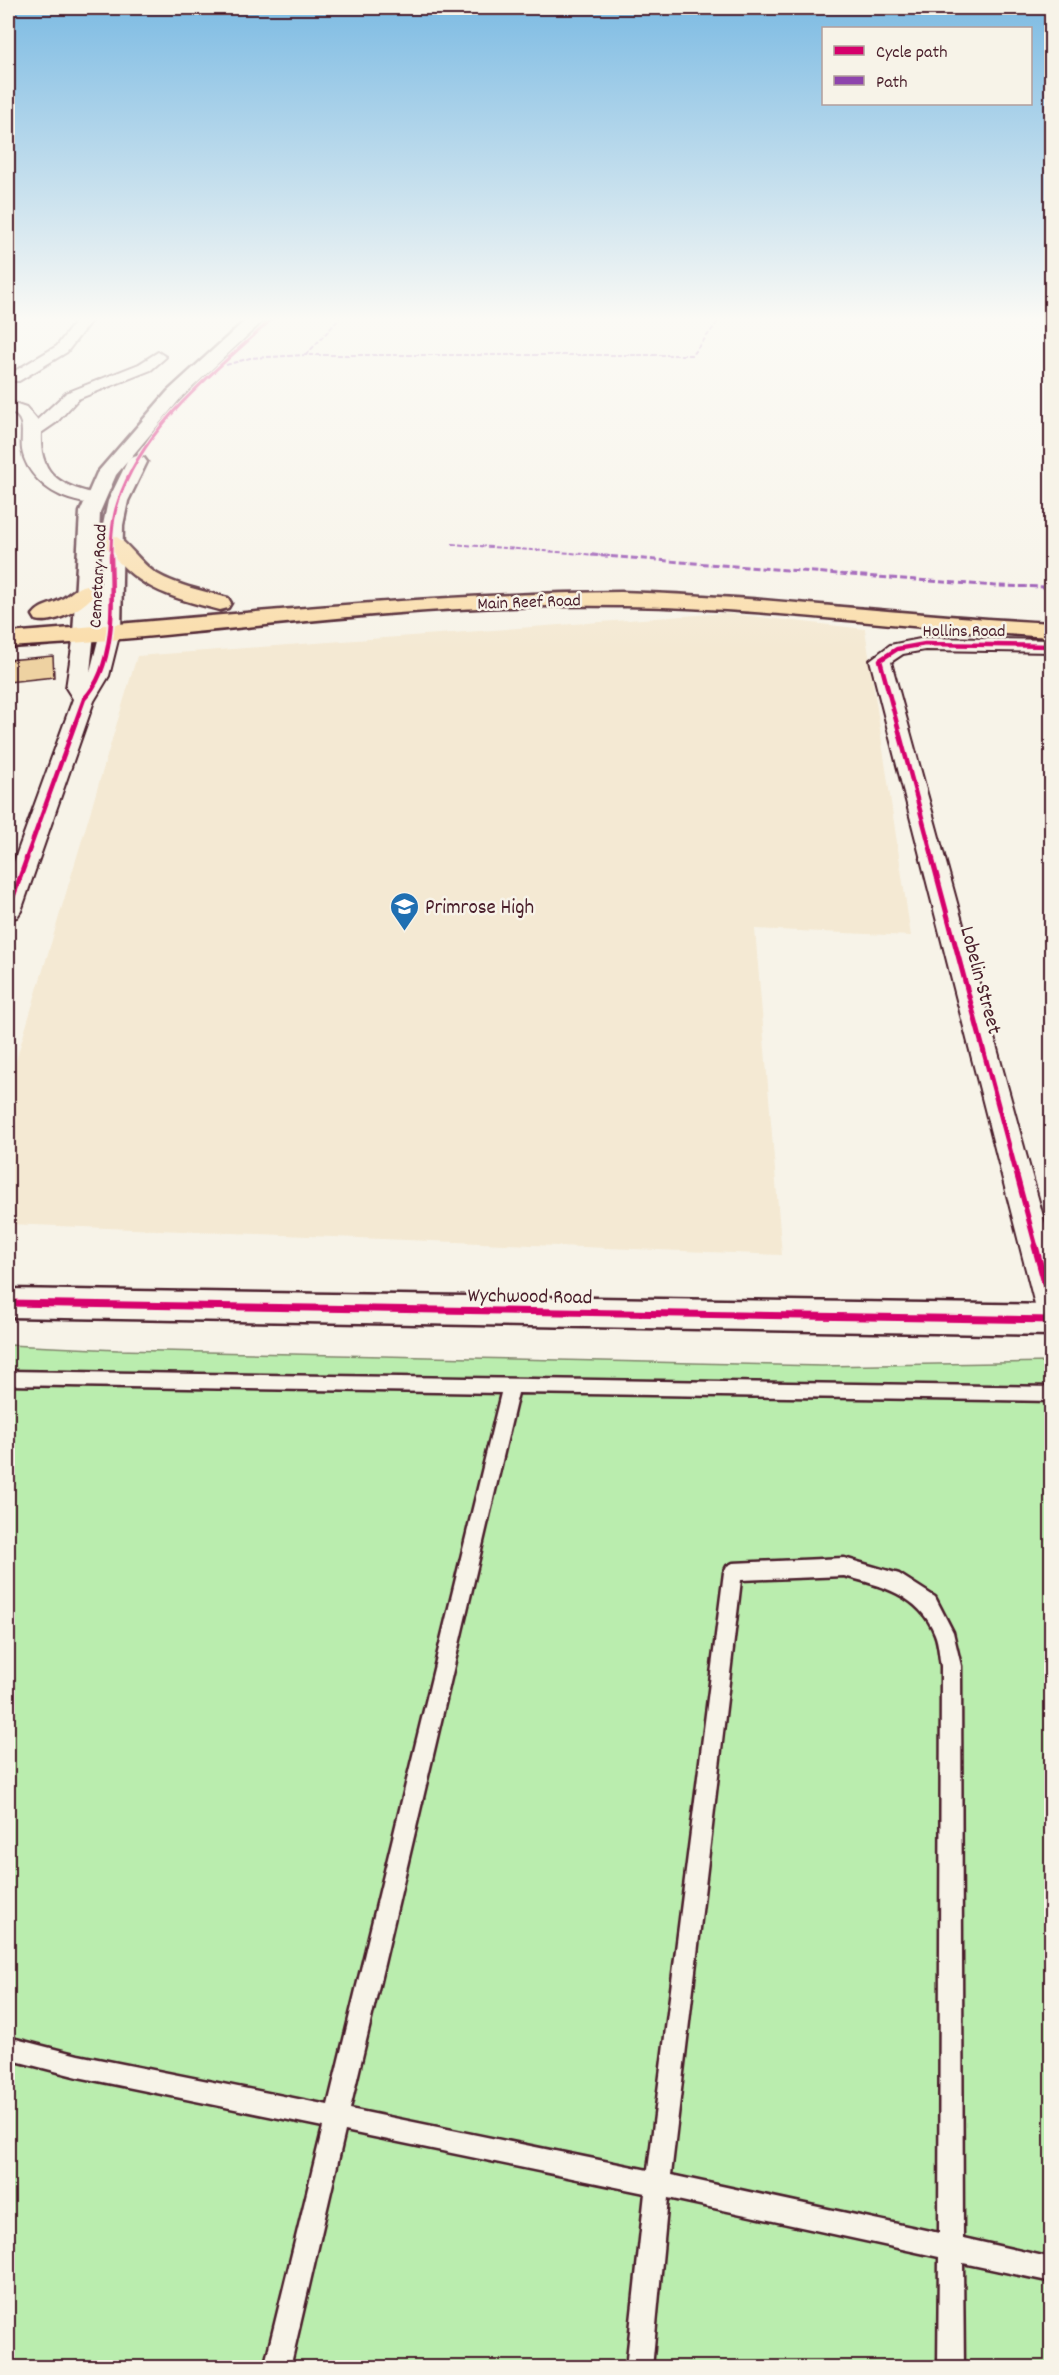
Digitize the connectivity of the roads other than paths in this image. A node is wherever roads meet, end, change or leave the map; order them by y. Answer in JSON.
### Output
{"nodes":[{"id":1,"x":35,"y":429,"type":"edge"},
{"id":2,"x":143,"y":429,"type":"edge"},
{"id":3,"x":162,"y":429,"type":"edge"},
{"id":4,"x":32,"y":431,"type":"joint"},
{"id":5,"x":94,"y":499,"type":"junction"},
{"id":6,"x":112,"y":542,"type":"junction"},
{"id":7,"x":220,"y":603,"type":"junction"},
{"id":8,"x":284,"y":607,"type":"junction"},
{"id":9,"x":86,"y":613,"type":"junction"},
{"id":10,"x":34,"y":616,"type":"dead end"},
{"id":11,"x":1052,"y":617,"type":"edge"},
{"id":12,"x":111,"y":621,"type":"junction"},
{"id":13,"x":1052,"y":630,"type":"edge"},
{"id":14,"x":8,"y":640,"type":"edge"},
{"id":15,"x":1052,"y":646,"type":"edge"},
{"id":16,"x":880,"y":660,"type":"joint"},
{"id":17,"x":84,"y":699,"type":"junction"},
{"id":18,"x":8,"y":911,"type":"edge"},
{"id":19,"x":8,"y":1303,"type":"edge"},
{"id":20,"x":1052,"y":1309,"type":"edge"},
{"id":21,"x":1052,"y":1320,"type":"edge"},
{"id":22,"x":8,"y":1377,"type":"edge"},
{"id":23,"x":511,"y":1385,"type":"junction"},
{"id":24,"x":1052,"y":1394,"type":"edge"},
{"id":25,"x":8,"y":2049,"type":"edge"},
{"id":26,"x":335,"y":2118,"type":"junction"},
{"id":27,"x":658,"y":2184,"type":"junction"},
{"id":28,"x":951,"y":2249,"type":"junction"},
{"id":29,"x":1052,"y":2271,"type":"edge"},
{"id":30,"x":277,"y":2367,"type":"edge"},
{"id":31,"x":639,"y":2367,"type":"edge"},
{"id":32,"x":951,"y":2367,"type":"edge"}],
"edges":[{"from":1,"to":4,"type":"street"},
{"from":2,"to":5,"type":"street","name":"Cemetary Road"},
{"from":3,"to":6,"type":"street","name":"Cemetary Road"},
{"from":4,"to":5,"type":"street"},
{"from":5,"to":9,"type":"street","name":"Cemetary Road"},
{"from":6,"to":7,"type":"main road"},
{"from":6,"to":12,"type":"street","name":"Cemetary Road"},
{"from":7,"to":8,"type":"main road","name":"Main Reef Road"},
{"from":7,"to":12,"type":"main road","name":"Main Reef Road"},
{"from":8,"to":11,"type":"main road","name":"Main Reef Road"},
{"from":8,"to":12,"type":"main road","name":"Main Reef Road"},
{"from":8,"to":13,"type":"main road","name":"Main Reef Road"},
{"from":9,"to":10,"type":"main road","name":"Main Reef Road"},
{"from":9,"to":12,"type":"main road","name":"Main Reef Road"},
{"from":9,"to":14,"type":"main road","name":"Main Reef Road"},
{"from":9,"to":17,"type":"street","name":"Cemetary Road"},
{"from":12,"to":17,"type":"street","name":"Cemetary Road"},
{"from":15,"to":16,"type":"street","name":"Hollins Road"},
{"from":16,"to":20,"type":"street","name":"Lobelin Street"},
{"from":17,"to":18,"type":"street","name":"Cemetary Road"},
{"from":19,"to":21,"type":"street","name":"Wychwood Road"},
{"from":22,"to":23,"type":"lane"},
{"from":23,"to":24,"type":"lane"},
{"from":23,"to":26,"type":"lane"},
{"from":25,"to":26,"type":"lane"},
{"from":26,"to":27,"type":"lane"},
{"from":26,"to":30,"type":"lane"},
{"from":27,"to":28,"type":"lane"},
{"from":27,"to":28,"type":"lane"},
{"from":27,"to":31,"type":"lane"},
{"from":28,"to":29,"type":"lane"},
{"from":28,"to":32,"type":"lane"}]}
